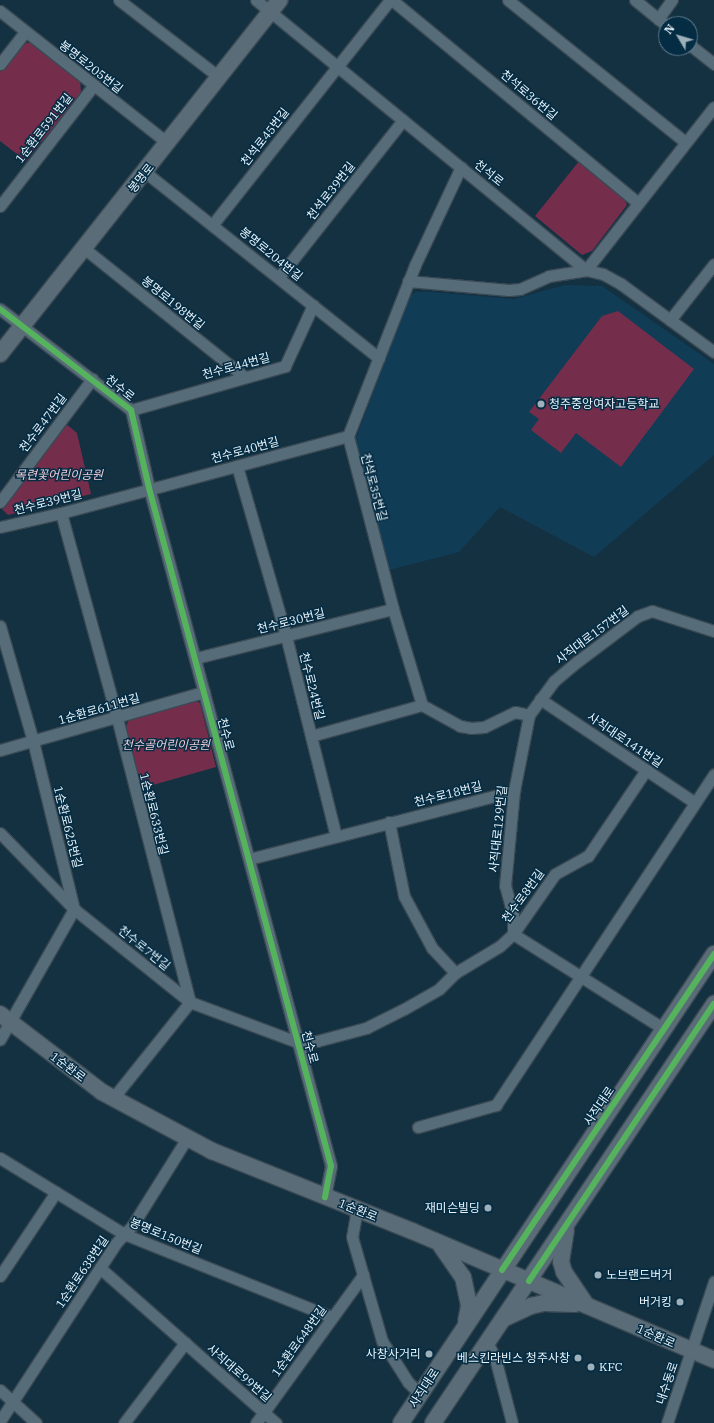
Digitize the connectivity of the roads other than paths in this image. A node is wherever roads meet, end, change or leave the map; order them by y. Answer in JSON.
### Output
{"nodes":[{"id":1,"x":119,"y":0,"type":"edge"},
{"id":2,"x":256,"y":0,"type":"edge"},
{"id":3,"x":391,"y":0,"type":"edge"},
{"id":4,"x":508,"y":0,"type":"edge"},
{"id":5,"x":634,"y":0,"type":"edge"},
{"id":6,"x":672,"y":0,"type":"edge"},
{"id":7,"x":275,"y":6,"type":"edge"},
{"id":8,"x":0,"y":11,"type":"edge"},
{"id":9,"x":665,"y":16,"type":"edge"},
{"id":10,"x":658,"y":19,"type":"edge"},
{"id":11,"x":26,"y":32,"type":"junction"},
{"id":12,"x":698,"y":51,"type":"edge"},
{"id":13,"x":0,"y":64,"type":"edge"},
{"id":14,"x":714,"y":64,"type":"edge"},
{"id":15,"x":337,"y":66,"type":"junction"},
{"id":16,"x":219,"y":77,"type":"junction"},
{"id":17,"x":93,"y":86,"type":"junction"},
{"id":18,"x":714,"y":107,"type":"edge"},
{"id":19,"x":403,"y":120,"type":"junction"},
{"id":20,"x":685,"y":142,"type":"junction"},
{"id":21,"x":168,"y":143,"type":"junction"},
{"id":22,"x":461,"y":167,"type":"junction"},
{"id":23,"x":145,"y":172,"type":"junction"},
{"id":24,"x":638,"y":203,"type":"junction"},
{"id":25,"x":0,"y":206,"type":"edge"},
{"id":26,"x":213,"y":224,"type":"junction"},
{"id":27,"x":85,"y":249,"type":"junction"},
{"id":28,"x":714,"y":264,"type":"edge"},
{"id":29,"x":586,"y":270,"type":"junction"},
{"id":30,"x":279,"y":277,"type":"junction"},
{"id":31,"x":408,"y":281,"type":"junction"},
{"id":32,"x":313,"y":305,"type":"junction"},
{"id":33,"x":0,"y":309,"type":"edge"},
{"id":34,"x":670,"y":320,"type":"junction"},
{"id":35,"x":22,"y":326,"type":"junction"},
{"id":36,"x":714,"y":352,"type":"edge"},
{"id":37,"x":0,"y":354,"type":"edge"},
{"id":38,"x":379,"y":358,"type":"junction"},
{"id":39,"x":245,"y":377,"type":"junction"},
{"id":40,"x":92,"y":379,"type":"junction"},
{"id":41,"x":131,"y":410,"type":"junction"},
{"id":42,"x":348,"y":436,"type":"junction"},
{"id":43,"x":237,"y":466,"type":"junction"},
{"id":44,"x":149,"y":488,"type":"junction"},
{"id":45,"x":0,"y":502,"type":"edge"},
{"id":46,"x":61,"y":513,"type":"junction"},
{"id":47,"x":0,"y":527,"type":"edge"},
{"id":48,"x":393,"y":609,"type":"junction"},
{"id":49,"x":0,"y":626,"type":"edge"},
{"id":50,"x":714,"y":631,"type":"edge"},
{"id":51,"x":286,"y":636,"type":"junction"},
{"id":52,"x":196,"y":658,"type":"junction"},
{"id":53,"x":204,"y":692,"type":"junction"},
{"id":54,"x":540,"y":699,"type":"junction"},
{"id":55,"x":422,"y":705,"type":"junction"},
{"id":56,"x":529,"y":715,"type":"junction"},
{"id":57,"x":117,"y":718,"type":"junction"},
{"id":58,"x":311,"y":736,"type":"junction"},
{"id":59,"x":33,"y":741,"type":"junction"},
{"id":60,"x":0,"y":750,"type":"edge"},
{"id":61,"x":646,"y":770,"type":"junction"},
{"id":62,"x":714,"y":774,"type":"edge"},
{"id":63,"x":514,"y":791,"type":"junction"},
{"id":64,"x":694,"y":802,"type":"junction"},
{"id":65,"x":389,"y":822,"type":"junction"},
{"id":66,"x":0,"y":834,"type":"edge"},
{"id":67,"x":336,"y":836,"type":"junction"},
{"id":68,"x":249,"y":859,"type":"junction"},
{"id":69,"x":74,"y":909,"type":"junction"},
{"id":70,"x":513,"y":934,"type":"junction"},
{"id":71,"x":714,"y":954,"type":"edge"},
{"id":72,"x":455,"y":973,"type":"junction"},
{"id":73,"x":580,"y":978,"type":"junction"},
{"id":74,"x":190,"y":1002,"type":"junction"},
{"id":75,"x":714,"y":1004,"type":"edge"},
{"id":76,"x":4,"y":1018,"type":"edge"},
{"id":77,"x":664,"y":1029,"type":"junction"},
{"id":78,"x":0,"y":1039,"type":"edge"},
{"id":79,"x":297,"y":1042,"type":"junction"},
{"id":80,"x":113,"y":1098,"type":"junction"},
{"id":81,"x":418,"y":1127,"type":"dead end"},
{"id":82,"x":187,"y":1138,"type":"junction"},
{"id":83,"x":0,"y":1158,"type":"edge"},
{"id":84,"x":56,"y":1192,"type":"junction"},
{"id":85,"x":326,"y":1196,"type":"junction"},
{"id":86,"x":357,"y":1209,"type":"junction"},
{"id":87,"x":567,"y":1224,"type":"junction"},
{"id":88,"x":124,"y":1234,"type":"junction"},
{"id":89,"x":437,"y":1242,"type":"junction"},
{"id":90,"x":100,"y":1268,"type":"junction"},
{"id":91,"x":502,"y":1270,"type":"junction"},
{"id":92,"x":363,"y":1275,"type":"junction"},
{"id":93,"x":0,"y":1276,"type":"edge"},
{"id":94,"x":529,"y":1281,"type":"junction"},
{"id":95,"x":714,"y":1282,"type":"edge"},
{"id":96,"x":586,"y":1305,"type":"junction"},
{"id":97,"x":332,"y":1317,"type":"junction"},
{"id":98,"x":502,"y":1320,"type":"junction"},
{"id":99,"x":458,"y":1337,"type":"junction"},
{"id":100,"x":487,"y":1342,"type":"junction"},
{"id":101,"x":185,"y":1343,"type":"junction"},
{"id":102,"x":691,"y":1352,"type":"junction"},
{"id":103,"x":714,"y":1360,"type":"edge"},
{"id":104,"x":0,"y":1390,"type":"edge"},
{"id":105,"x":420,"y":1394,"type":"junction"},
{"id":106,"x":13,"y":1402,"type":"junction"},
{"id":107,"x":264,"y":1412,"type":"junction"},
{"id":108,"x":0,"y":1421,"type":"edge"},
{"id":109,"x":36,"y":1423,"type":"edge"},
{"id":110,"x":124,"y":1423,"type":"edge"},
{"id":111,"x":256,"y":1423,"type":"edge"},
{"id":112,"x":276,"y":1423,"type":"edge"},
{"id":113,"x":401,"y":1423,"type":"edge"},
{"id":114,"x":433,"y":1423,"type":"edge"},
{"id":115,"x":512,"y":1423,"type":"edge"},
{"id":116,"x":667,"y":1423,"type":"edge"}],
"edges":[{"from":1,"to":16,"type":"street"},
{"from":2,"to":7,"type":"street","name":"천석로"},
{"from":3,"to":15,"type":"street","name":"천석로45번길"},
{"from":3,"to":24,"type":"street","name":"천석로36번길"},
{"from":4,"to":20,"type":"street"},
{"from":5,"to":10,"type":"street"},
{"from":6,"to":9,"type":"street"},
{"from":7,"to":15,"type":"street","name":"천석로"},
{"from":7,"to":16,"type":"main road","name":"봉명로"},
{"from":8,"to":11,"type":"street","name":"봉명로205번길"},
{"from":11,"to":13,"type":"street"},
{"from":11,"to":17,"type":"street","name":"봉명로205번길"},
{"from":12,"to":14,"type":"street"},
{"from":15,"to":19,"type":"street","name":"천석로"},
{"from":15,"to":26,"type":"street","name":"천석로45번길"},
{"from":16,"to":21,"type":"main road","name":"봉명로"},
{"from":17,"to":21,"type":"street","name":"봉명로205번길"},
{"from":17,"to":25,"type":"street","name":"1순환로591번길"},
{"from":18,"to":20,"type":"street"},
{"from":19,"to":22,"type":"street","name":"천석로"},
{"from":19,"to":30,"type":"street","name":"천석로39번길"},
{"from":20,"to":24,"type":"street"},
{"from":21,"to":23,"type":"main road","name":"봉명로"},
{"from":22,"to":29,"type":"street","name":"천석로"},
{"from":22,"to":31,"type":"street"},
{"from":23,"to":26,"type":"street","name":"봉명로204번길"},
{"from":23,"to":27,"type":"main road","name":"봉명로"},
{"from":24,"to":29,"type":"street"},
{"from":26,"to":30,"type":"street","name":"봉명로204번길"},
{"from":27,"to":35,"type":"main road","name":"봉명로"},
{"from":27,"to":39,"type":"street","name":"봉명로198번길"},
{"from":28,"to":34,"type":"street"},
{"from":29,"to":31,"type":"street"},
{"from":29,"to":34,"type":"street","name":"천석로"},
{"from":30,"to":32,"type":"street","name":"봉명로204번길"},
{"from":31,"to":38,"type":"street"},
{"from":32,"to":38,"type":"street","name":"봉명로204번길"},
{"from":32,"to":39,"type":"street","name":"천수로44번길"},
{"from":33,"to":35,"type":"street","name":"천수로"},
{"from":34,"to":36,"type":"street","name":"천석로"},
{"from":35,"to":37,"type":"main road","name":"봉명로"},
{"from":35,"to":40,"type":"street","name":"천수로"},
{"from":38,"to":42,"type":"street"},
{"from":39,"to":41,"type":"street","name":"천수로44번길"},
{"from":40,"to":41,"type":"street","name":"천수로"},
{"from":40,"to":45,"type":"street","name":"천수로47번길"},
{"from":41,"to":44,"type":"street","name":"천수로"},
{"from":42,"to":43,"type":"street","name":"천수로40번길"},
{"from":42,"to":48,"type":"street","name":"천석로35번길"},
{"from":43,"to":44,"type":"street","name":"천수로40번길"},
{"from":43,"to":51,"type":"street","name":"천수로24번길"},
{"from":44,"to":46,"type":"street","name":"천수로39번길"},
{"from":44,"to":52,"type":"street","name":"천수로"},
{"from":46,"to":47,"type":"street","name":"천수로39번길"},
{"from":46,"to":57,"type":"street","name":"1순환로633번길"},
{"from":48,"to":51,"type":"street","name":"천수로30번길"},
{"from":48,"to":55,"type":"street","name":"천석로35번길"},
{"from":49,"to":59,"type":"street","name":"1순환로625번길"},
{"from":50,"to":54,"type":"street","name":"사직대로157번길"},
{"from":51,"to":52,"type":"street","name":"천수로30번길"},
{"from":51,"to":58,"type":"street","name":"천수로24번길"},
{"from":52,"to":53,"type":"street","name":"천수로"},
{"from":53,"to":57,"type":"street","name":"1순환로611번길"},
{"from":53,"to":68,"type":"street","name":"천수로"},
{"from":54,"to":56,"type":"street","name":"사직대로129번길"},
{"from":54,"to":61,"type":"street","name":"사직대로141번길"},
{"from":55,"to":56,"type":"street"},
{"from":55,"to":58,"type":"street","name":"천수로24번길"},
{"from":56,"to":63,"type":"street","name":"사직대로129번길"},
{"from":57,"to":59,"type":"street","name":"1순환로611번길"},
{"from":57,"to":74,"type":"street","name":"1순환로633번길"},
{"from":58,"to":67,"type":"street"},
{"from":59,"to":60,"type":"street","name":"1순환로611번길"},
{"from":59,"to":69,"type":"street","name":"1순환로625번길"},
{"from":61,"to":64,"type":"street","name":"사직대로141번길"},
{"from":61,"to":70,"type":"street","name":"천수로8번길"},
{"from":62,"to":64,"type":"street"},
{"from":63,"to":65,"type":"street","name":"천수로18번길"},
{"from":63,"to":70,"type":"street","name":"사직대로129번길"},
{"from":64,"to":73,"type":"street"},
{"from":65,"to":67,"type":"street","name":"천수로18번길"},
{"from":65,"to":72,"type":"street"},
{"from":66,"to":69,"type":"street","name":"천수로7번길"},
{"from":67,"to":68,"type":"street","name":"천수로18번길"},
{"from":68,"to":79,"type":"street","name":"천수로"},
{"from":69,"to":74,"type":"street","name":"천수로7번길"},
{"from":69,"to":76,"type":"street"},
{"from":70,"to":72,"type":"street","name":"천수로8번길"},
{"from":70,"to":73,"type":"street"},
{"from":71,"to":77,"type":"main road","name":"사직대로"},
{"from":72,"to":79,"type":"street","name":"천수로8번길"},
{"from":73,"to":77,"type":"street"},
{"from":73,"to":81,"type":"street"},
{"from":74,"to":79,"type":"street","name":"천수로7번길"},
{"from":74,"to":80,"type":"street"},
{"from":75,"to":87,"type":"main road"},
{"from":76,"to":78,"type":"street"},
{"from":76,"to":80,"type":"main road","name":"1순환로"},
{"from":77,"to":91,"type":"main road","name":"사직대로"},
{"from":79,"to":85,"type":"street","name":"천수로"},
{"from":80,"to":82,"type":"main road","name":"1순환로"},
{"from":82,"to":85,"type":"main road","name":"1순환로"},
{"from":82,"to":88,"type":"street","name":"1순환로638번길"},
{"from":83,"to":84,"type":"street","name":"봉명로150번길"},
{"from":84,"to":88,"type":"street","name":"봉명로150번길"},
{"from":84,"to":93,"type":"street"},
{"from":85,"to":86,"type":"main road","name":"1순환로"},
{"from":86,"to":89,"type":"main road","name":"1순환로"},
{"from":86,"to":92,"type":"street"},
{"from":87,"to":94,"type":"main road"},
{"from":87,"to":96,"type":"main road"},
{"from":88,"to":90,"type":"street","name":"1순환로638번길"},
{"from":88,"to":97,"type":"street","name":"봉명로150번길"},
{"from":89,"to":91,"type":"main road","name":"1순환로"},
{"from":89,"to":99,"type":"main road"},
{"from":90,"to":101,"type":"street","name":"사직대로99번길"},
{"from":90,"to":106,"type":"street","name":"1순환로638번길"},
{"from":91,"to":94,"type":"main road","name":"1순환로"},
{"from":91,"to":99,"type":"main road","name":"사직대로"},
{"from":92,"to":97,"type":"street","name":"1순환로648번길"},
{"from":92,"to":105,"type":"street"},
{"from":94,"to":96,"type":"main road","name":"1순환로"},
{"from":94,"to":98,"type":"main road"},
{"from":95,"to":102,"type":"street","name":"내수동로"},
{"from":96,"to":98,"type":"main road"},
{"from":96,"to":102,"type":"main road","name":"1순환로"},
{"from":97,"to":107,"type":"street","name":"1순환로648번길"},
{"from":98,"to":100,"type":"main road"},
{"from":99,"to":105,"type":"main road","name":"사직대로"},
{"from":100,"to":114,"type":"main road"},
{"from":100,"to":115,"type":"street"},
{"from":101,"to":107,"type":"street","name":"사직대로99번길"},
{"from":101,"to":110,"type":"street"},
{"from":102,"to":103,"type":"main road","name":"1순환로"},
{"from":102,"to":116,"type":"street","name":"내수동로"},
{"from":104,"to":106,"type":"street"},
{"from":105,"to":113,"type":"main road","name":"사직대로"},
{"from":106,"to":108,"type":"street","name":"1순환로638번길"},
{"from":106,"to":109,"type":"street"},
{"from":107,"to":111,"type":"street","name":"1순환로648번길"},
{"from":107,"to":112,"type":"street","name":"사직대로99번길"}]}
